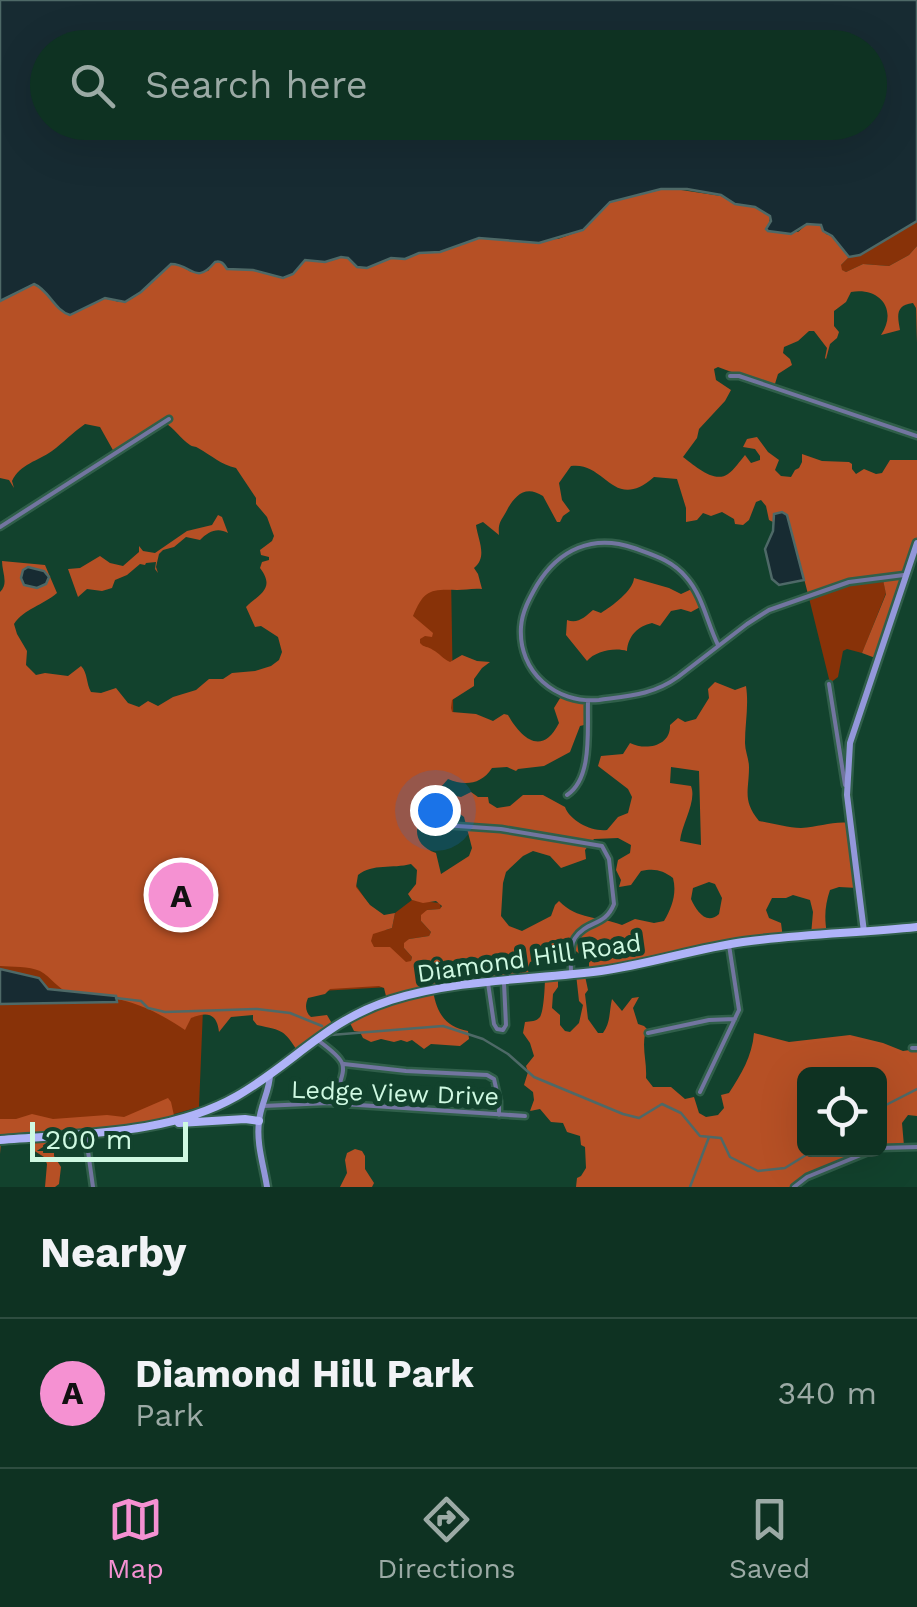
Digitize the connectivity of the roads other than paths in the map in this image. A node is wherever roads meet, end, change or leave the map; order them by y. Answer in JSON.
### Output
{"nodes":[{"id":1,"x":730,"y":376,"type":"dead end"},
{"id":2,"x":169,"y":418,"type":"dead end"},
{"id":3,"x":917,"y":436,"type":"edge"},
{"id":4,"x":0,"y":528,"type":"edge"},
{"id":5,"x":917,"y":543,"type":"edge"},
{"id":6,"x":908,"y":574,"type":"junction"},
{"id":7,"x":718,"y":646,"type":"junction"},
{"id":8,"x":829,"y":684,"type":"dead end"},
{"id":9,"x":588,"y":701,"type":"junction"},
{"id":10,"x":567,"y":795,"type":"dead end"},
{"id":11,"x":846,"y":795,"type":"junction"},
{"id":12,"x":443,"y":825,"type":"dead end"},
{"id":13,"x":917,"y":927,"type":"edge"},
{"id":14,"x":864,"y":932,"type":"junction"},
{"id":15,"x":730,"y":945,"type":"junction"},
{"id":16,"x":571,"y":974,"type":"junction"},
{"id":17,"x":504,"y":981,"type":"junction"},
{"id":18,"x":488,"y":983,"type":"junction"},
{"id":19,"x":735,"y":1019,"type":"junction"},
{"id":20,"x":648,"y":1032,"type":"dead end"},
{"id":21,"x":316,"y":1039,"type":"junction"},
{"id":22,"x":344,"y":1064,"type":"junction"},
{"id":23,"x":270,"y":1074,"type":"junction"},
{"id":24,"x":700,"y":1092,"type":"dead end"},
{"id":25,"x":334,"y":1103,"type":"junction"},
{"id":26,"x":263,"y":1106,"type":"junction"},
{"id":27,"x":499,"y":1115,"type":"junction"},
{"id":28,"x":525,"y":1116,"type":"dead end"},
{"id":29,"x":259,"y":1121,"type":"junction"},
{"id":30,"x":169,"y":1122,"type":"junction"},
{"id":31,"x":85,"y":1132,"type":"junction"},
{"id":32,"x":0,"y":1140,"type":"edge"},
{"id":33,"x":917,"y":1147,"type":"edge"},
{"id":34,"x":887,"y":1148,"type":"edge"},
{"id":35,"x":855,"y":1157,"type":"edge"},
{"id":36,"x":92,"y":1187,"type":"edge"},
{"id":37,"x":268,"y":1187,"type":"edge"},
{"id":38,"x":794,"y":1187,"type":"edge"}],
"edges":[{"from":1,"to":3,"type":"street"},
{"from":2,"to":4,"type":"street"},
{"from":5,"to":6,"type":"street"},
{"from":6,"to":7,"type":"street"},
{"from":6,"to":11,"type":"street"},
{"from":7,"to":9,"type":"street"},
{"from":7,"to":9,"type":"street"},
{"from":8,"to":11,"type":"street"},
{"from":9,"to":10,"type":"street"},
{"from":11,"to":14,"type":"street"},
{"from":12,"to":16,"type":"street"},
{"from":13,"to":14,"type":"main road","name":"Diamond Hill Road"},
{"from":14,"to":15,"type":"main road","name":"Diamond Hill Road"},
{"from":15,"to":16,"type":"main road","name":"Diamond Hill Road"},
{"from":15,"to":19,"type":"street"},
{"from":16,"to":17,"type":"main road","name":"Diamond Hill Road"},
{"from":17,"to":18,"type":"main road","name":"Diamond Hill Road"},
{"from":17,"to":18,"type":"street"},
{"from":18,"to":21,"type":"main road","name":"Diamond Hill Road"},
{"from":19,"to":20,"type":"street"},
{"from":19,"to":24,"type":"street"},
{"from":21,"to":22,"type":"street"},
{"from":21,"to":23,"type":"main road","name":"Diamond Hill Road"},
{"from":22,"to":25,"type":"street"},
{"from":22,"to":27,"type":"street"},
{"from":23,"to":26,"type":"street"},
{"from":23,"to":30,"type":"main road","name":"Diamond Hill Road"},
{"from":25,"to":26,"type":"street","name":"Ledge View Drive"},
{"from":25,"to":27,"type":"street","name":"Ledge View Drive"},
{"from":26,"to":29,"type":"street"},
{"from":27,"to":28,"type":"street","name":"Ledge View Drive"},
{"from":29,"to":30,"type":"main road"},
{"from":29,"to":37,"type":"street"},
{"from":30,"to":31,"type":"main road","name":"Diamond Hill Road"},
{"from":31,"to":32,"type":"main road","name":"Diamond Hill Road"},
{"from":31,"to":36,"type":"street"},
{"from":33,"to":34,"type":"street"},
{"from":35,"to":38,"type":"street"}]}
